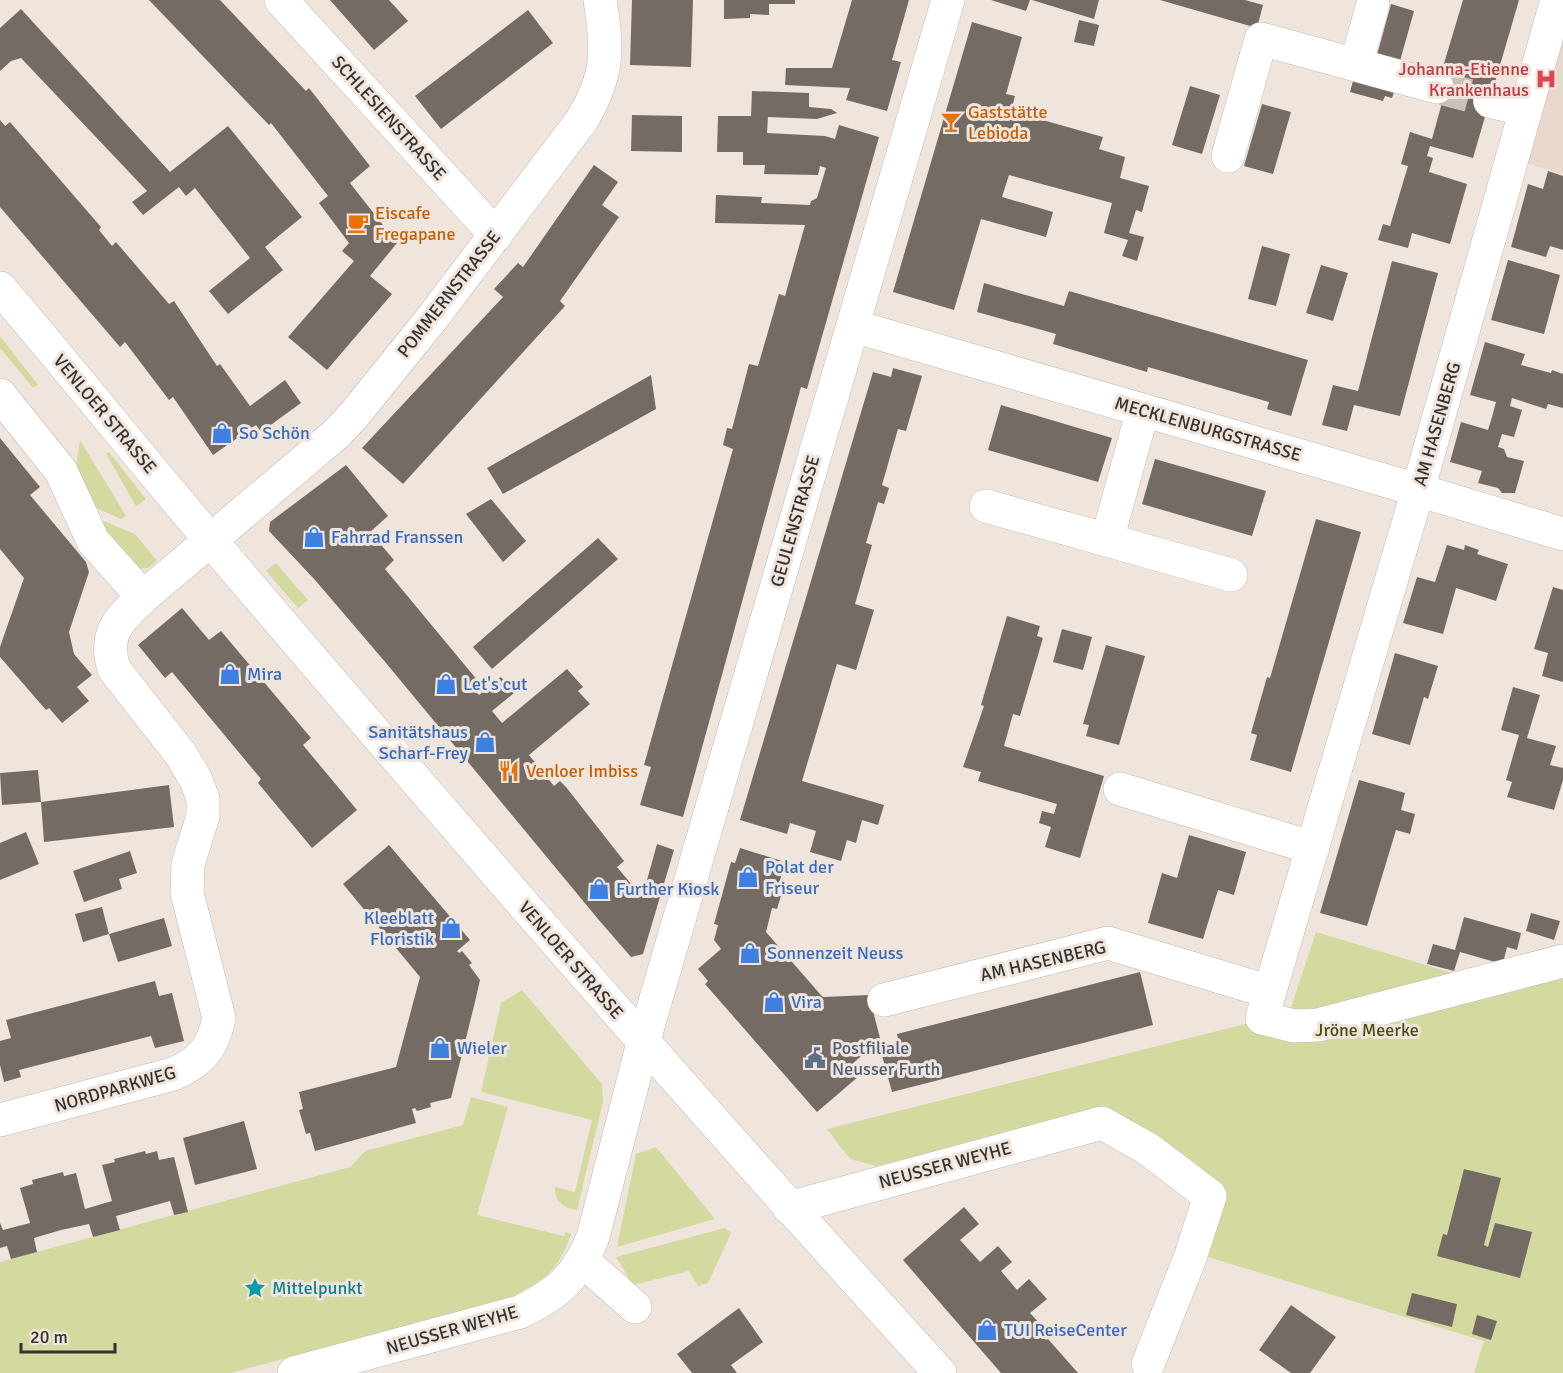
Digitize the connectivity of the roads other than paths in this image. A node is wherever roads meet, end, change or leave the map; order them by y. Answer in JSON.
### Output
{"nodes":[{"id":1,"x":281,"y":0,"type":"edge"},
{"id":2,"x":600,"y":0,"type":"edge"},
{"id":3,"x":948,"y":0,"type":"edge"},
{"id":4,"x":1557,"y":0,"type":"edge"},
{"id":5,"x":1373,"y":4,"type":"dead end"},
{"id":6,"x":1356,"y":65,"type":"junction"},
{"id":7,"x":1437,"y":87,"type":"tunnel mouth"},
{"id":8,"x":1490,"y":101,"type":"tunnel mouth"},
{"id":9,"x":1525,"y":110,"type":"junction"},
{"id":10,"x":1228,"y":156,"type":"dead end"},
{"id":11,"x":496,"y":235,"type":"junction"},
{"id":12,"x":0,"y":288,"type":"edge"},
{"id":13,"x":853,"y":326,"type":"junction"},
{"id":14,"x":0,"y":395,"type":"edge"},
{"id":15,"x":1143,"y":410,"type":"junction"},
{"id":16,"x":1419,"y":489,"type":"junction"},
{"id":17,"x":986,"y":506,"type":"dead end"},
{"id":18,"x":1563,"y":534,"type":"edge"},
{"id":19,"x":210,"y":540,"type":"junction"},
{"id":20,"x":1107,"y":540,"type":"junction"},
{"id":21,"x":1231,"y":574,"type":"dead end"},
{"id":22,"x":143,"y":597,"type":"junction"},
{"id":23,"x":1120,"y":789,"type":"dead end"},
{"id":24,"x":1313,"y":848,"type":"junction"},
{"id":25,"x":1563,"y":961,"type":"edge"},
{"id":26,"x":884,"y":1000,"type":"dead end"},
{"id":27,"x":1266,"y":1005,"type":"junction"},
{"id":28,"x":643,"y":1042,"type":"junction"},
{"id":29,"x":0,"y":1120,"type":"edge"},
{"id":30,"x":789,"y":1208,"type":"junction"},
{"id":31,"x":583,"y":1260,"type":"junction"},
{"id":32,"x":636,"y":1307,"type":"dead end"},
{"id":33,"x":1149,"y":1364,"type":"dead end"},
{"id":34,"x":294,"y":1373,"type":"edge"},
{"id":35,"x":940,"y":1373,"type":"edge"}],
"edges":[{"from":1,"to":11,"type":"street","name":"SCHLESIENSTRASSE"},
{"from":2,"to":11,"type":"street","name":"POMMERNSTRASSE"},
{"from":3,"to":13,"type":"street","name":"GEULENSTRASSE"},
{"from":4,"to":9,"type":"street","name":"AM HASENBERG"},
{"from":5,"to":6,"type":"street"},
{"from":6,"to":7,"type":"street"},
{"from":6,"to":10,"type":"street"},
{"from":8,"to":9,"type":"street"},
{"from":9,"to":16,"type":"street","name":"AM HASENBERG"},
{"from":11,"to":19,"type":"street","name":"POMMERNSTRASSE"},
{"from":12,"to":19,"type":"street","name":"VENLOER STRASSE"},
{"from":13,"to":15,"type":"street","name":"MECKLENBURGSTRASSE"},
{"from":13,"to":28,"type":"street","name":"GEULENSTRASSE"},
{"from":14,"to":22,"type":"street"},
{"from":15,"to":16,"type":"street","name":"MECKLENBURGSTRASSE"},
{"from":15,"to":20,"type":"street"},
{"from":16,"to":18,"type":"street","name":"MECKLENBURGSTRASSE"},
{"from":16,"to":24,"type":"street","name":"AM HASENBERG"},
{"from":17,"to":20,"type":"street"},
{"from":19,"to":22,"type":"street"},
{"from":19,"to":28,"type":"street","name":"VENLOER STRASSE"},
{"from":20,"to":21,"type":"street"},
{"from":22,"to":29,"type":"street","name":"NORDPARKWEG"},
{"from":23,"to":24,"type":"street"},
{"from":24,"to":27,"type":"street","name":"AM HASENBERG"},
{"from":25,"to":27,"type":"street"},
{"from":26,"to":27,"type":"street","name":"AM HASENBERG"},
{"from":28,"to":30,"type":"street","name":"VENLOER STRASSE"},
{"from":28,"to":31,"type":"street","name":"NEUSSER WEYHE"},
{"from":30,"to":33,"type":"street","name":"NEUSSER WEYHE"},
{"from":30,"to":35,"type":"street","name":"VENLOER STRASSE"},
{"from":31,"to":32,"type":"street"},
{"from":31,"to":34,"type":"street","name":"NEUSSER WEYHE"}]}
